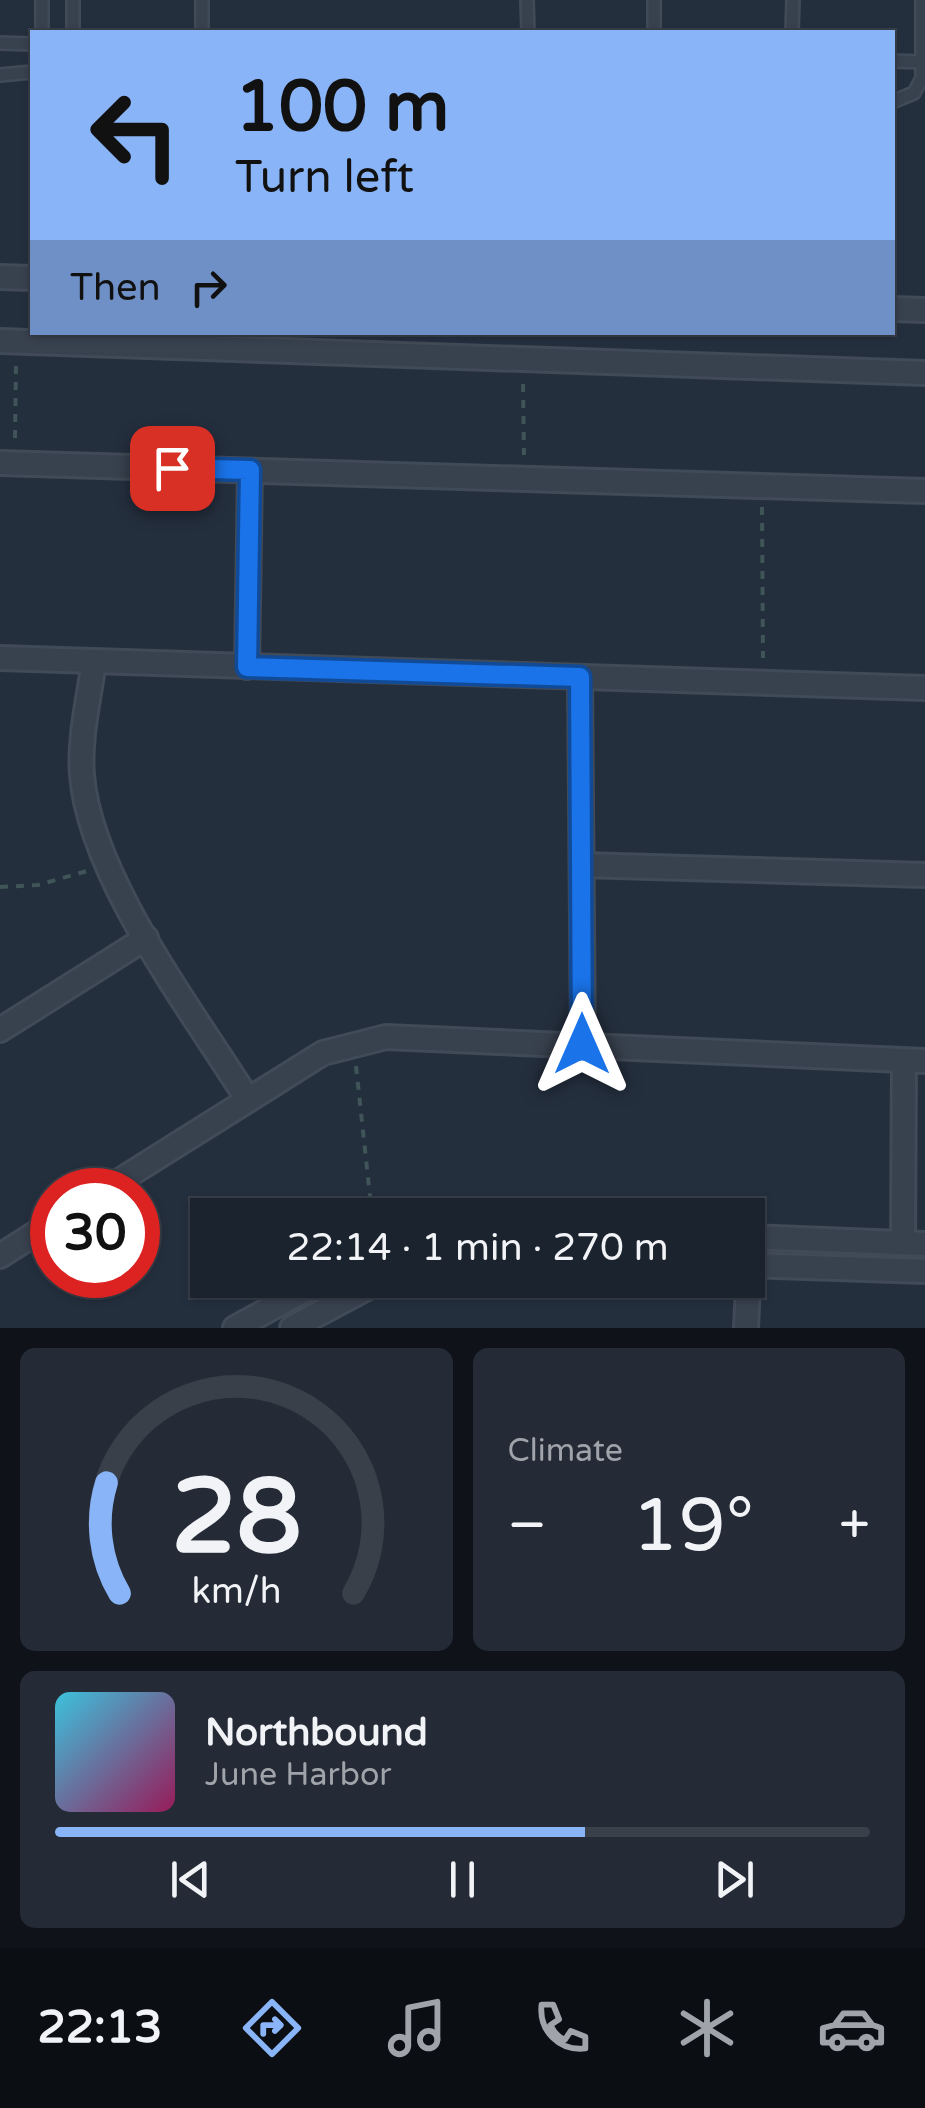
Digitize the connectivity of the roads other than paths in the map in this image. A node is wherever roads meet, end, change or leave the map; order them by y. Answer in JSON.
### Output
{"nodes":[{"id":1,"x":42,"y":0,"type":"edge"},
{"id":2,"x":74,"y":0,"type":"edge"},
{"id":3,"x":202,"y":0,"type":"edge"},
{"id":4,"x":527,"y":0,"type":"edge"},
{"id":5,"x":654,"y":0,"type":"edge"},
{"id":6,"x":793,"y":0,"type":"edge"},
{"id":7,"x":922,"y":0,"type":"edge"},
{"id":8,"x":42,"y":30,"type":"edge"},
{"id":9,"x":72,"y":30,"type":"edge"},
{"id":10,"x":202,"y":30,"type":"edge"},
{"id":11,"x":528,"y":30,"type":"edge"},
{"id":12,"x":654,"y":30,"type":"edge"},
{"id":13,"x":792,"y":30,"type":"edge"},
{"id":14,"x":0,"y":43,"type":"edge"},
{"id":15,"x":30,"y":44,"type":"edge"},
{"id":16,"x":895,"y":60,"type":"edge"},
{"id":17,"x":922,"y":62,"type":"junction"},
{"id":18,"x":30,"y":72,"type":"edge"},
{"id":19,"x":0,"y":75,"type":"edge"},
{"id":20,"x":895,"y":101,"type":"edge"},
{"id":21,"x":0,"y":277,"type":"edge"},
{"id":22,"x":30,"y":278,"type":"edge"},
{"id":23,"x":895,"y":308,"type":"edge"},
{"id":24,"x":925,"y":310,"type":"edge"},
{"id":25,"x":8,"y":341,"type":"edge"},
{"id":26,"x":925,"y":373,"type":"edge"},
{"id":27,"x":8,"y":463,"type":"edge"},
{"id":28,"x":250,"y":470,"type":"junction"},
{"id":29,"x":925,"y":491,"type":"edge"},
{"id":30,"x":0,"y":658,"type":"edge"},
{"id":31,"x":94,"y":661,"type":"junction"},
{"id":32,"x":247,"y":667,"type":"junction"},
{"id":33,"x":580,"y":677,"type":"junction"},
{"id":34,"x":925,"y":688,"type":"edge"},
{"id":35,"x":582,"y":865,"type":"junction"},
{"id":36,"x":925,"y":875,"type":"edge"},
{"id":37,"x":146,"y":938,"type":"junction"},
{"id":38,"x":0,"y":1030,"type":"edge"},
{"id":39,"x":582,"y":1044,"type":"junction"},
{"id":40,"x":914,"y":1061,"type":"edge"},
{"id":41,"x":248,"y":1100,"type":"junction"},
{"id":42,"x":140,"y":1168,"type":"edge"},
{"id":43,"x":30,"y":1237,"type":"edge"},
{"id":44,"x":765,"y":1238,"type":"edge"},
{"id":45,"x":914,"y":1244,"type":"edge"},
{"id":46,"x":0,"y":1256,"type":"edge"},
{"id":47,"x":765,"y":1266,"type":"edge"},
{"id":48,"x":925,"y":1271,"type":"edge"},
{"id":49,"x":289,"y":1298,"type":"edge"},
{"id":50,"x":348,"y":1298,"type":"edge"},
{"id":51,"x":747,"y":1298,"type":"edge"},
{"id":52,"x":234,"y":1328,"type":"edge"},
{"id":53,"x":292,"y":1328,"type":"edge"},
{"id":54,"x":746,"y":1328,"type":"edge"}],
"edges":[{"from":1,"to":8,"type":"lane"},
{"from":2,"to":9,"type":"lane"},
{"from":3,"to":10,"type":"lane"},
{"from":4,"to":11,"type":"lane"},
{"from":5,"to":12,"type":"lane"},
{"from":6,"to":13,"type":"lane"},
{"from":7,"to":17,"type":"lane"},
{"from":14,"to":15,"type":"lane"},
{"from":16,"to":17,"type":"lane"},
{"from":17,"to":20,"type":"lane"},
{"from":18,"to":19,"type":"lane"},
{"from":21,"to":22,"type":"street"},
{"from":23,"to":24,"type":"street"},
{"from":25,"to":26,"type":"street"},
{"from":27,"to":28,"type":"street"},
{"from":28,"to":29,"type":"street"},
{"from":28,"to":32,"type":"street"},
{"from":30,"to":31,"type":"street"},
{"from":31,"to":32,"type":"street"},
{"from":31,"to":37,"type":"street"},
{"from":32,"to":33,"type":"street"},
{"from":33,"to":34,"type":"street"},
{"from":33,"to":35,"type":"street"},
{"from":35,"to":36,"type":"street"},
{"from":35,"to":39,"type":"street"},
{"from":37,"to":38,"type":"street"},
{"from":37,"to":41,"type":"street"},
{"from":39,"to":40,"type":"street"},
{"from":39,"to":41,"type":"street"},
{"from":40,"to":45,"type":"street"},
{"from":41,"to":42,"type":"street"},
{"from":43,"to":46,"type":"street"},
{"from":44,"to":45,"type":"street"},
{"from":47,"to":48,"type":"street"},
{"from":49,"to":52,"type":"street"},
{"from":50,"to":53,"type":"street"},
{"from":51,"to":54,"type":"street"}]}
